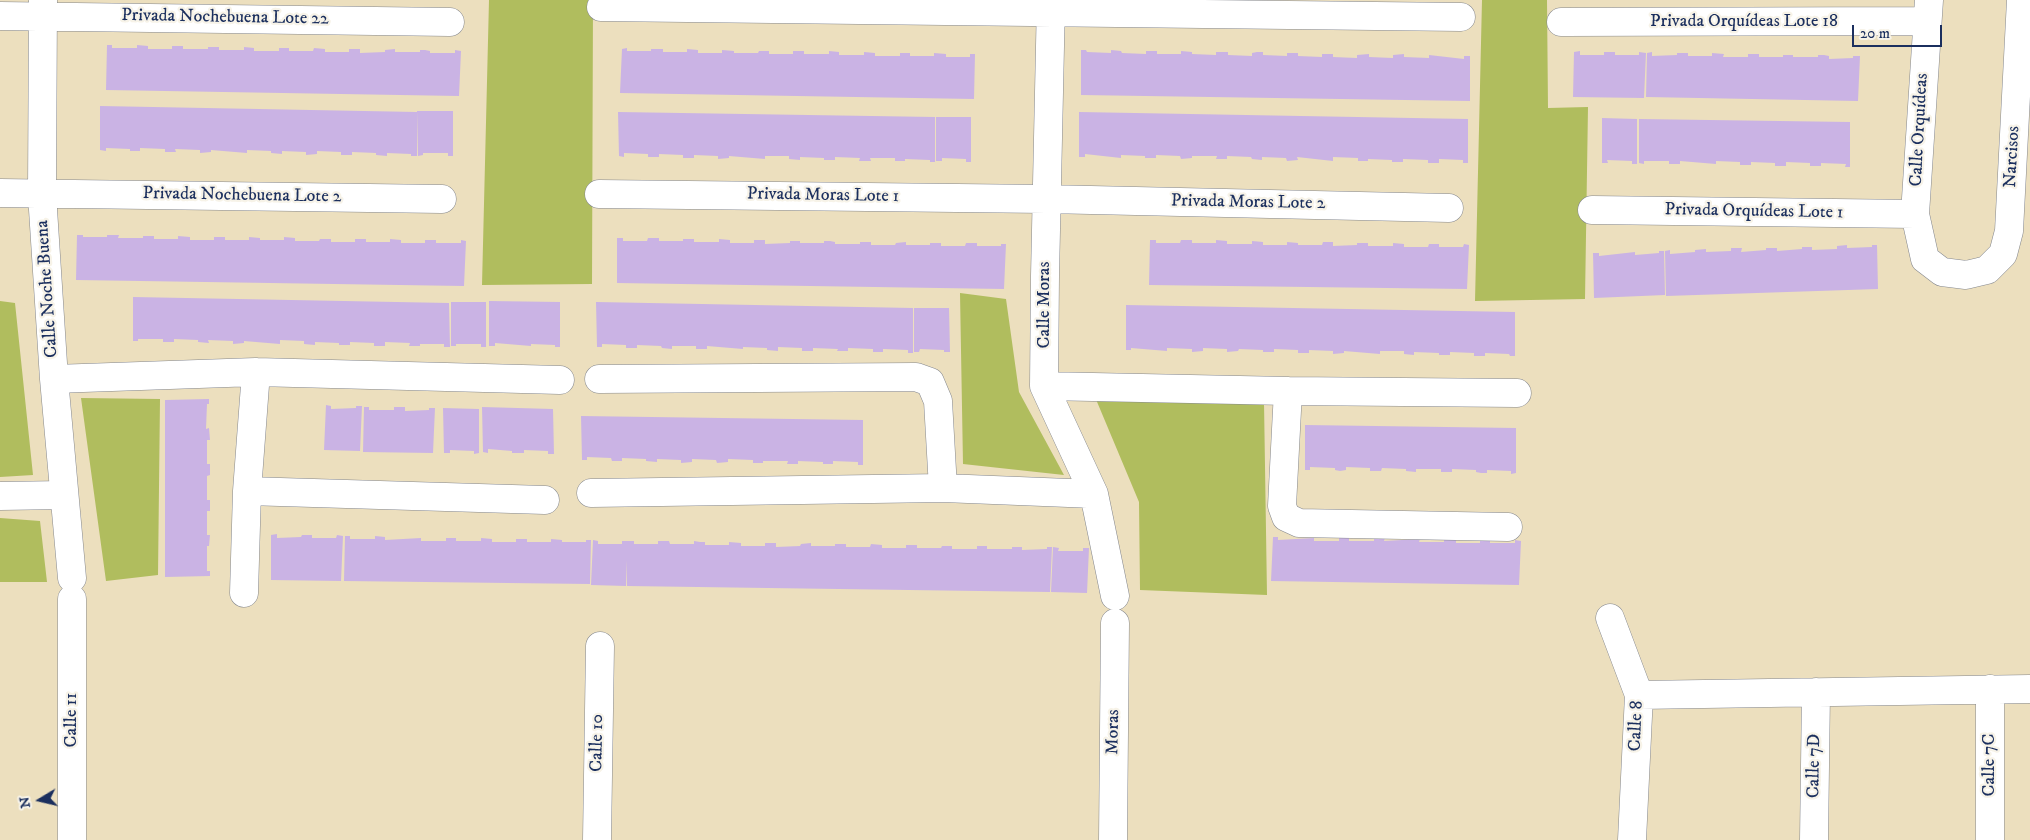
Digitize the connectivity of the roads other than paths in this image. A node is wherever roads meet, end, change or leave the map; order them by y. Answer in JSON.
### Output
{"nodes":[{"id":1,"x":2021,"y":0,"type":"edge"},
{"id":2,"x":1051,"y":6,"type":"edge"},
{"id":3,"x":600,"y":7,"type":"dead end"},
{"id":4,"x":43,"y":8,"type":"edge"},
{"id":5,"x":1928,"y":11,"type":"edge"},
{"id":6,"x":0,"y":16,"type":"edge"},
{"id":7,"x":1461,"y":17,"type":"dead end"},
{"id":8,"x":450,"y":22,"type":"dead end"},
{"id":9,"x":1561,"y":22,"type":"dead end"},
{"id":10,"x":0,"y":194,"type":"edge"},
{"id":11,"x":42,"y":194,"type":"junction"},
{"id":12,"x":599,"y":194,"type":"dead end"},
{"id":13,"x":442,"y":199,"type":"dead end"},
{"id":14,"x":1046,"y":199,"type":"junction"},
{"id":15,"x":1449,"y":208,"type":"dead end"},
{"id":16,"x":1592,"y":210,"type":"dead end"},
{"id":17,"x":1915,"y":214,"type":"junction"},
{"id":18,"x":1925,"y":258,"type":"joint"},
{"id":19,"x":256,"y":372,"type":"junction"},
{"id":20,"x":54,"y":379,"type":"junction"},
{"id":21,"x":598,"y":379,"type":"dead end"},
{"id":22,"x":560,"y":380,"type":"dead end"},
{"id":23,"x":1044,"y":386,"type":"junction"},
{"id":24,"x":1288,"y":391,"type":"junction"},
{"id":25,"x":1517,"y":393,"type":"dead end"},
{"id":26,"x":943,"y":488,"type":"junction"},
{"id":27,"x":247,"y":491,"type":"junction"},
{"id":28,"x":591,"y":493,"type":"dead end"},
{"id":29,"x":1094,"y":494,"type":"junction"},
{"id":30,"x":64,"y":495,"type":"junction"},
{"id":31,"x":0,"y":496,"type":"edge"},
{"id":32,"x":545,"y":500,"type":"dead end"},
{"id":33,"x":1508,"y":527,"type":"dead end"},
{"id":34,"x":72,"y":588,"type":"joint"},
{"id":35,"x":244,"y":593,"type":"dead end"},
{"id":36,"x":1115,"y":596,"type":"dead end"},
{"id":37,"x":1610,"y":618,"type":"dead end"},
{"id":38,"x":1115,"y":623,"type":"dead end"},
{"id":39,"x":600,"y":646,"type":"dead end"},
{"id":40,"x":1990,"y":689,"type":"junction"},
{"id":41,"x":2030,"y":689,"type":"edge"},
{"id":42,"x":1816,"y":692,"type":"junction"},
{"id":43,"x":1639,"y":695,"type":"junction"},
{"id":44,"x":72,"y":840,"type":"edge"},
{"id":45,"x":596,"y":840,"type":"edge"},
{"id":46,"x":1113,"y":840,"type":"edge"},
{"id":47,"x":1632,"y":840,"type":"edge"},
{"id":48,"x":1814,"y":840,"type":"edge"},
{"id":49,"x":1990,"y":840,"type":"edge"}],
"edges":[{"from":1,"to":18,"type":"street","name":"Narcisos"},
{"from":2,"to":3,"type":"street"},
{"from":2,"to":7,"type":"street"},
{"from":2,"to":14,"type":"street","name":"Calle Moras"},
{"from":4,"to":6,"type":"street","name":"Privada Nochebuena Lote 22"},
{"from":4,"to":8,"type":"street","name":"Privada Nochebuena Lote 22"},
{"from":4,"to":11,"type":"street","name":"Calle Noche Buena"},
{"from":5,"to":9,"type":"street","name":"Privada Orquídeas Lote 18"},
{"from":5,"to":17,"type":"street","name":"Calle Orquídeas"},
{"from":10,"to":11,"type":"street","name":"Privada Nochebuena Lote 2"},
{"from":11,"to":13,"type":"street","name":"Privada Nochebuena Lote 2"},
{"from":11,"to":20,"type":"street","name":"Calle Noche Buena"},
{"from":12,"to":14,"type":"street","name":"Privada Moras Lote 1"},
{"from":14,"to":15,"type":"street","name":"Privada Moras Lote 2"},
{"from":14,"to":23,"type":"street","name":"Calle Moras"},
{"from":16,"to":17,"type":"street","name":"Privada Orquídeas Lote 1"},
{"from":17,"to":18,"type":"street","name":"Calle Orquídeas"},
{"from":19,"to":20,"type":"street"},
{"from":19,"to":22,"type":"street"},
{"from":19,"to":27,"type":"street"},
{"from":20,"to":30,"type":"street","name":"Calle Noche Buena"},
{"from":21,"to":26,"type":"street"},
{"from":23,"to":24,"type":"street"},
{"from":23,"to":29,"type":"street","name":"Calle Moras"},
{"from":24,"to":25,"type":"street"},
{"from":24,"to":33,"type":"street"},
{"from":26,"to":28,"type":"street"},
{"from":26,"to":29,"type":"street"},
{"from":27,"to":32,"type":"street"},
{"from":27,"to":35,"type":"street"},
{"from":29,"to":36,"type":"street","name":"Calle Moras"},
{"from":30,"to":31,"type":"street"},
{"from":30,"to":34,"type":"street","name":"Calle Noche Buena"},
{"from":34,"to":44,"type":"street","name":"Calle 11"},
{"from":37,"to":43,"type":"street","name":"Calle 8"},
{"from":38,"to":46,"type":"street","name":"Moras"},
{"from":39,"to":45,"type":"street","name":"Calle 10"},
{"from":40,"to":41,"type":"street"},
{"from":40,"to":42,"type":"street"},
{"from":40,"to":49,"type":"street","name":"Calle 7C"},
{"from":42,"to":43,"type":"street"},
{"from":42,"to":48,"type":"street","name":"Calle 7D"},
{"from":43,"to":47,"type":"street","name":"Calle 8"}]}
